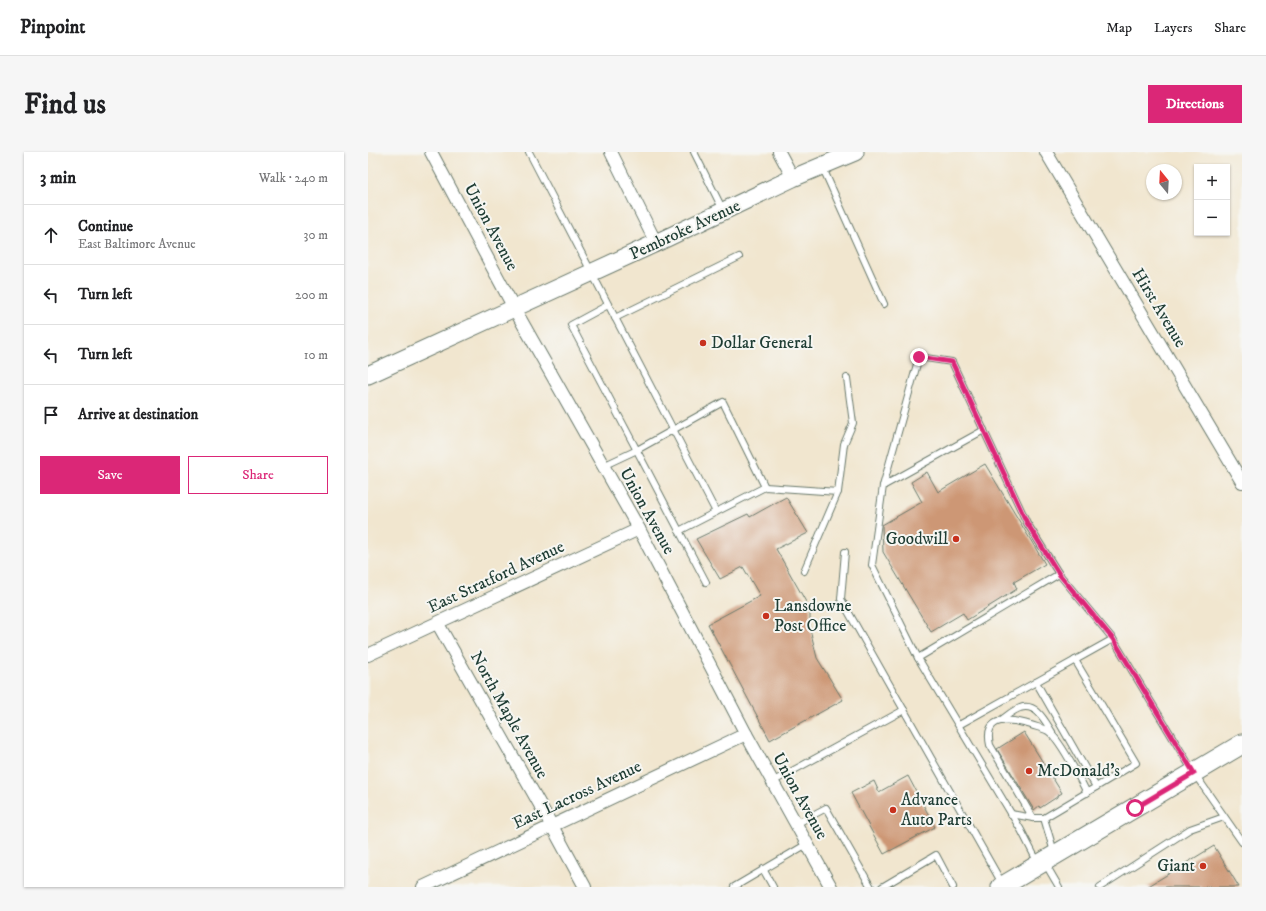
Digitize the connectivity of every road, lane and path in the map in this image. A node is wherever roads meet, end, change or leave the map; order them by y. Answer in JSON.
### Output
{"nodes":[{"id":1,"x":431,"y":152,"type":"edge"},
{"id":2,"x":530,"y":152,"type":"edge"},
{"id":3,"x":612,"y":152,"type":"edge"},
{"id":4,"x":694,"y":152,"type":"edge"},
{"id":5,"x":779,"y":152,"type":"edge"},
{"id":6,"x":855,"y":152,"type":"edge"},
{"id":7,"x":1046,"y":152,"type":"edge"},
{"id":8,"x":822,"y":166,"type":"junction"},
{"id":9,"x":793,"y":178,"type":"junction"},
{"id":10,"x":724,"y":211,"type":"junction"},
{"id":11,"x":656,"y":243,"type":"junction"},
{"id":12,"x":739,"y":257,"type":"dead end"},
{"id":13,"x":592,"y":273,"type":"junction"},
{"id":14,"x":884,"y":304,"type":"dead end"},
{"id":15,"x":608,"y":305,"type":"junction"},
{"id":16,"x":514,"y":308,"type":"junction"},
{"id":17,"x":615,"y":318,"type":"junction"},
{"id":18,"x":368,"y":375,"type":"edge"},
{"id":19,"x":847,"y":378,"type":"dead end"},
{"id":20,"x":673,"y":429,"type":"junction"},
{"id":21,"x":984,"y":430,"type":"junction"},
{"id":22,"x":637,"y":450,"type":"junction"},
{"id":23,"x":603,"y":466,"type":"junction"},
{"id":24,"x":1242,"y":482,"type":"edge"},
{"id":25,"x":883,"y":486,"type":"junction"},
{"id":26,"x":765,"y":487,"type":"junction"},
{"id":27,"x":838,"y":492,"type":"junction"},
{"id":28,"x":716,"y":512,"type":"junction"},
{"id":29,"x":639,"y":529,"type":"junction"},
{"id":30,"x":679,"y":530,"type":"junction"},
{"id":31,"x":845,"y":552,"type":"dead end"},
{"id":32,"x":804,"y":571,"type":"dead end"},
{"id":33,"x":1059,"y":574,"type":"junction"},
{"id":34,"x":706,"y":582,"type":"dead end"},
{"id":35,"x":438,"y":624,"type":"junction"},
{"id":36,"x":1113,"y":639,"type":"junction"},
{"id":37,"x":368,"y":656,"type":"edge"},
{"id":38,"x":918,"y":658,"type":"junction"},
{"id":39,"x":1075,"y":660,"type":"junction"},
{"id":40,"x":1036,"y":682,"type":"junction"},
{"id":41,"x":904,"y":710,"type":"junction"},
{"id":42,"x":999,"y":721,"type":"junction"},
{"id":43,"x":958,"y":724,"type":"junction"},
{"id":44,"x":746,"y":734,"type":"junction"},
{"id":45,"x":1056,"y":739,"type":"junction"},
{"id":46,"x":1242,"y":744,"type":"edge"},
{"id":47,"x":1194,"y":773,"type":"junction"},
{"id":48,"x":772,"y":782,"type":"junction"},
{"id":49,"x":1096,"y":787,"type":"junction"},
{"id":50,"x":1087,"y":793,"type":"junction"},
{"id":51,"x":1011,"y":814,"type":"junction"},
{"id":52,"x":1224,"y":817,"type":"junction"},
{"id":53,"x":1034,"y":818,"type":"junction"},
{"id":54,"x":1044,"y":818,"type":"junction"},
{"id":55,"x":796,"y":824,"type":"junction"},
{"id":56,"x":552,"y":826,"type":"junction"},
{"id":57,"x":1242,"y":842,"type":"edge"},
{"id":58,"x":807,"y":844,"type":"junction"},
{"id":59,"x":1046,"y":861,"type":"junction"},
{"id":60,"x":763,"y":870,"type":"junction"},
{"id":61,"x":1002,"y":886,"type":"edge"},
{"id":62,"x":422,"y":887,"type":"edge"},
{"id":63,"x":585,"y":887,"type":"edge"},
{"id":64,"x":734,"y":887,"type":"edge"},
{"id":65,"x":773,"y":887,"type":"edge"},
{"id":66,"x":831,"y":887,"type":"edge"},
{"id":67,"x":871,"y":887,"type":"edge"},
{"id":68,"x":882,"y":887,"type":"edge"},
{"id":69,"x":953,"y":887,"type":"edge"},
{"id":70,"x":1059,"y":887,"type":"edge"},
{"id":71,"x":1100,"y":887,"type":"edge"}],
"edges":[{"from":1,"to":16,"type":"street","name":"Union Avenue"},
{"from":2,"to":13,"type":"lane"},
{"from":3,"to":11,"type":"street"},
{"from":4,"to":10,"type":"lane"},
{"from":5,"to":9,"type":"street"},
{"from":6,"to":8,"type":"street","name":"Pembroke Avenue"},
{"from":7,"to":24,"type":"street","name":"Hirst Avenue"},
{"from":8,"to":9,"type":"street","name":"Pembroke Avenue"},
{"from":8,"to":14,"type":"lane"},
{"from":9,"to":10,"type":"street","name":"Pembroke Avenue"},
{"from":10,"to":11,"type":"street","name":"Pembroke Avenue"},
{"from":11,"to":13,"type":"street","name":"Pembroke Avenue"},
{"from":12,"to":17,"type":"lane"},
{"from":13,"to":15,"type":"lane"},
{"from":13,"to":16,"type":"street","name":"Pembroke Avenue"},
{"from":15,"to":17,"type":"lane"},
{"from":15,"to":22,"type":"lane"},
{"from":16,"to":18,"type":"street","name":"Pembroke Avenue"},
{"from":16,"to":23,"type":"street","name":"Union Avenue"},
{"from":17,"to":20,"type":"lane"},
{"from":19,"to":27,"type":"lane"},
{"from":20,"to":22,"type":"lane"},
{"from":20,"to":26,"type":"lane"},
{"from":20,"to":28,"type":"lane"},
{"from":21,"to":25,"type":"lane"},
{"from":21,"to":25,"type":"lane"},
{"from":21,"to":33,"type":"lane"},
{"from":22,"to":23,"type":"lane"},
{"from":22,"to":30,"type":"lane"},
{"from":23,"to":29,"type":"street","name":"Union Avenue"},
{"from":25,"to":38,"type":"lane"},
{"from":26,"to":27,"type":"lane"},
{"from":26,"to":28,"type":"lane"},
{"from":27,"to":32,"type":"lane"},
{"from":28,"to":30,"type":"lane"},
{"from":29,"to":35,"type":"street","name":"East Stratford Avenue"},
{"from":29,"to":44,"type":"street","name":"Union Avenue"},
{"from":30,"to":34,"type":"lane"},
{"from":31,"to":41,"type":"lane"},
{"from":33,"to":36,"type":"lane"},
{"from":33,"to":38,"type":"lane"},
{"from":35,"to":37,"type":"street","name":"East Stratford Avenue"},
{"from":35,"to":56,"type":"street","name":"North Maple Avenue"},
{"from":36,"to":39,"type":"lane"},
{"from":36,"to":47,"type":"lane"},
{"from":38,"to":43,"type":"lane"},
{"from":39,"to":40,"type":"lane"},
{"from":39,"to":49,"type":"lane"},
{"from":40,"to":43,"type":"lane"},
{"from":40,"to":49,"type":"lane"},
{"from":41,"to":48,"type":"lane"},
{"from":41,"to":61,"type":"lane"},
{"from":42,"to":45,"type":"lane"},
{"from":42,"to":45,"type":"lane"},
{"from":42,"to":53,"type":"lane"},
{"from":43,"to":51,"type":"lane"},
{"from":44,"to":48,"type":"street","name":"Union Avenue"},
{"from":44,"to":56,"type":"street","name":"East Lacross Avenue"},
{"from":45,"to":50,"type":"lane"},
{"from":46,"to":47,"type":"main road"},
{"from":47,"to":52,"type":"lane"},
{"from":47,"to":59,"type":"main road"},
{"from":48,"to":55,"type":"street","name":"Union Avenue"},
{"from":49,"to":50,"type":"lane"},
{"from":50,"to":54,"type":"lane"},
{"from":51,"to":53,"type":"lane"},
{"from":51,"to":59,"type":"lane"},
{"from":52,"to":57,"type":"lane"},
{"from":52,"to":71,"type":"lane"},
{"from":53,"to":54,"type":"lane"},
{"from":54,"to":59,"type":"lane"},
{"from":55,"to":58,"type":"street","name":"Union Avenue"},
{"from":55,"to":67,"type":"lane"},
{"from":56,"to":62,"type":"street","name":"East Lacross Avenue"},
{"from":56,"to":63,"type":"street","name":"North Maple Avenue"},
{"from":58,"to":60,"type":"lane"},
{"from":58,"to":66,"type":"street","name":"Union Avenue"},
{"from":59,"to":61,"type":"main road"},
{"from":59,"to":70,"type":"lane"},
{"from":60,"to":64,"type":"lane"},
{"from":60,"to":65,"type":"lane"},
{"from":68,"to":69,"type":"lane"}]}
